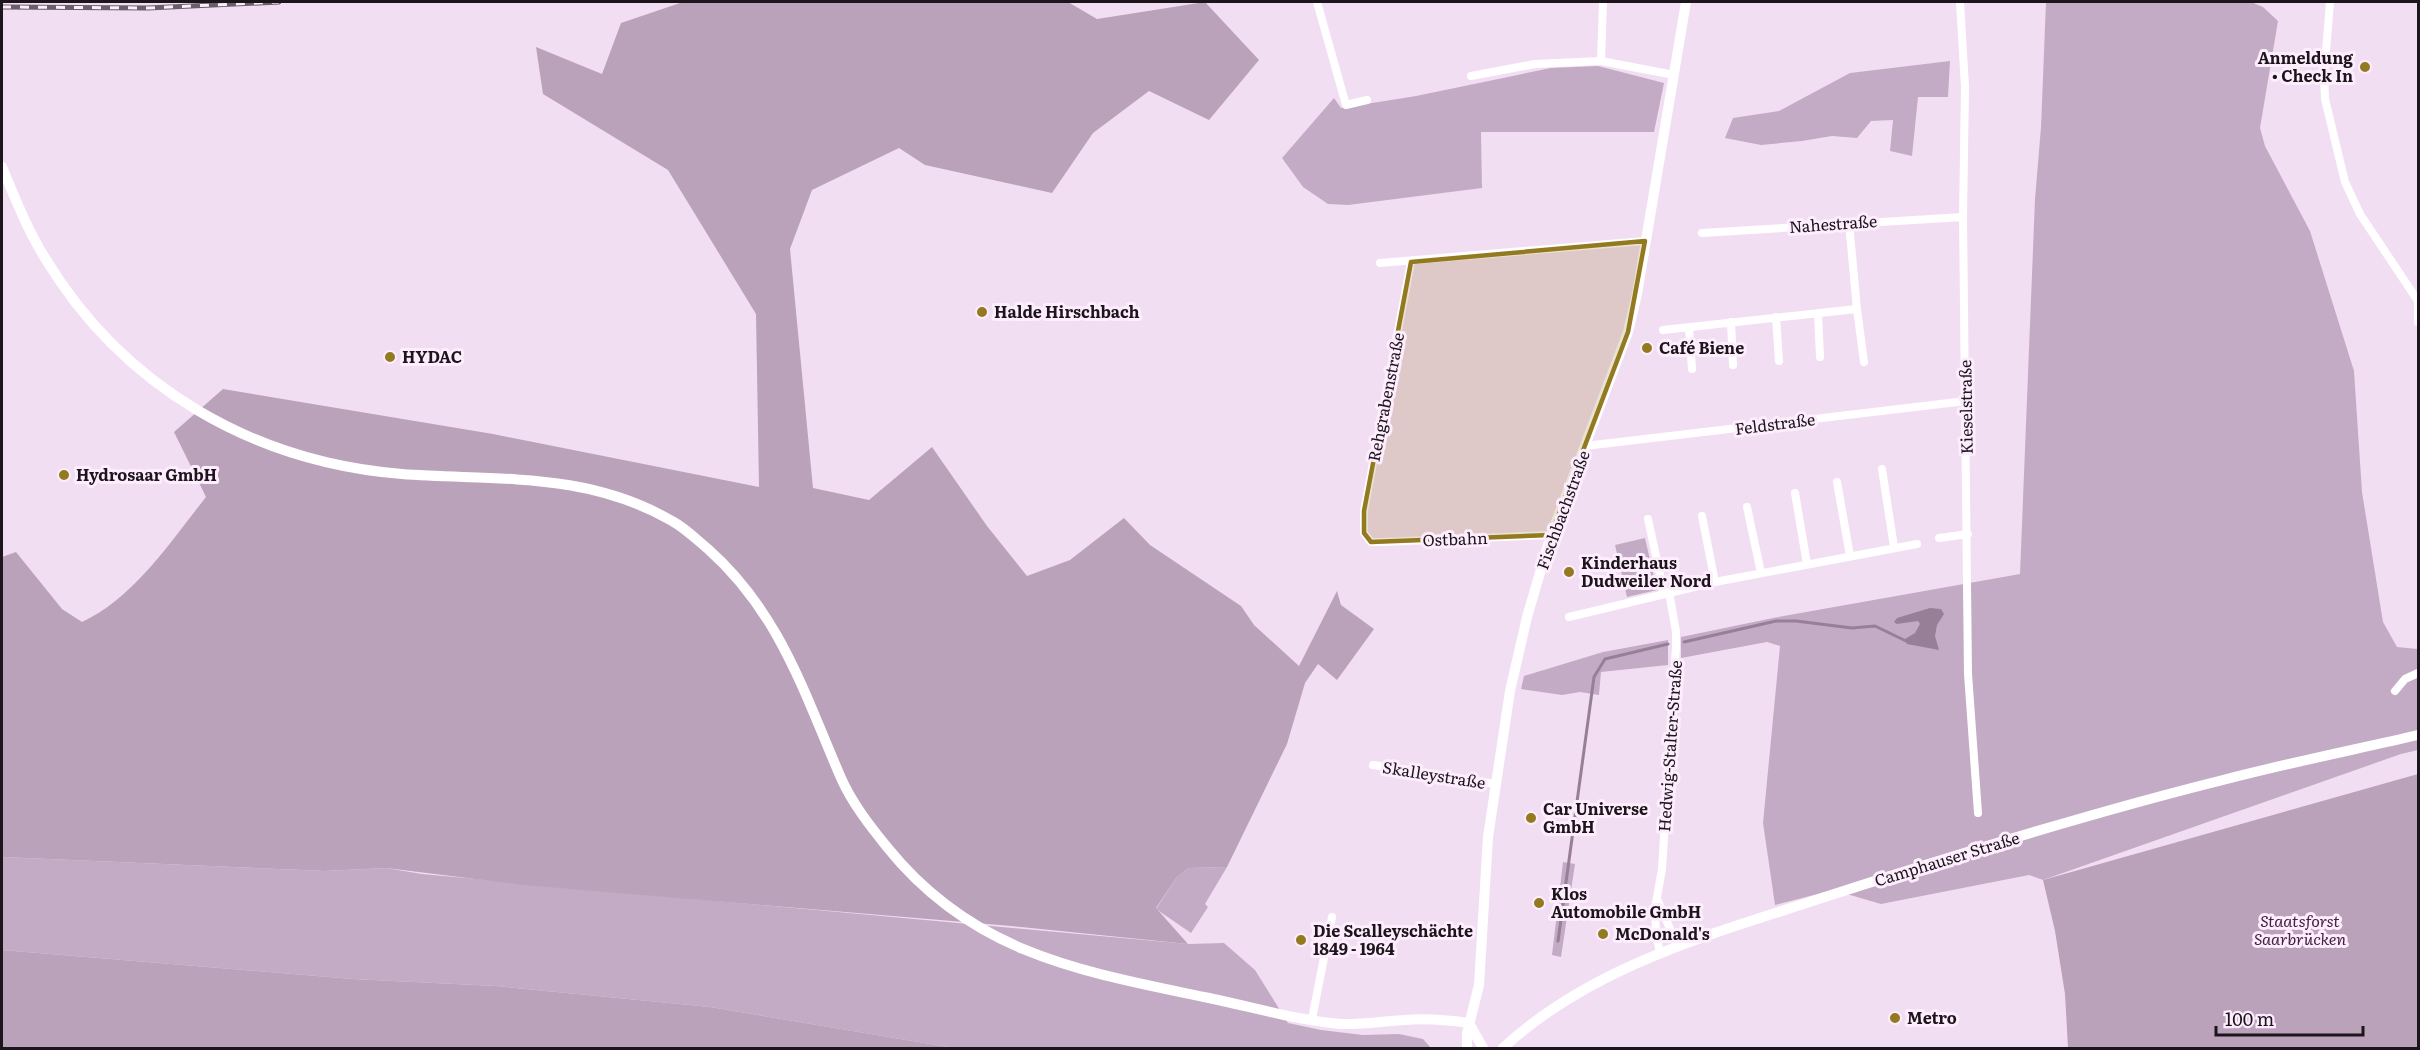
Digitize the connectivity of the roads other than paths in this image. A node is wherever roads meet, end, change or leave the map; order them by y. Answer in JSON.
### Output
{"nodes":[{"id":1,"x":1317,"y":2,"type":"edge"},
{"id":2,"x":1603,"y":2,"type":"edge"},
{"id":3,"x":1686,"y":2,"type":"edge"},
{"id":4,"x":1960,"y":2,"type":"edge"},
{"id":5,"x":2330,"y":2,"type":"edge"},
{"id":6,"x":1601,"y":61,"type":"junction"},
{"id":7,"x":1674,"y":75,"type":"junction"},
{"id":8,"x":1471,"y":76,"type":"dead end"},
{"id":9,"x":1367,"y":100,"type":"dead end"},
{"id":10,"x":2,"y":166,"type":"edge"},
{"id":11,"x":1963,"y":217,"type":"junction"},
{"id":12,"x":1849,"y":223,"type":"junction"},
{"id":13,"x":1702,"y":233,"type":"dead end"},
{"id":14,"x":1645,"y":241,"type":"junction"},
{"id":15,"x":1411,"y":262,"type":"junction"},
{"id":16,"x":1380,"y":263,"type":"dead end"},
{"id":17,"x":2418,"y":301,"type":"edge"},
{"id":18,"x":1857,"y":309,"type":"junction"},
{"id":19,"x":1818,"y":313,"type":"junction"},
{"id":20,"x":1776,"y":317,"type":"junction"},
{"id":21,"x":1731,"y":322,"type":"junction"},
{"id":22,"x":2418,"y":322,"type":"edge"},
{"id":23,"x":1689,"y":328,"type":"junction"},
{"id":24,"x":1664,"y":330,"type":"dead end"},
{"id":25,"x":1820,"y":357,"type":"dead end"},
{"id":26,"x":1779,"y":362,"type":"dead end"},
{"id":27,"x":1864,"y":362,"type":"dead end"},
{"id":28,"x":1733,"y":365,"type":"dead end"},
{"id":29,"x":1692,"y":369,"type":"dead end"},
{"id":30,"x":1966,"y":401,"type":"junction"},
{"id":31,"x":1585,"y":446,"type":"junction"},
{"id":32,"x":1882,"y":470,"type":"dead end"},
{"id":33,"x":1837,"y":482,"type":"dead end"},
{"id":34,"x":1795,"y":493,"type":"dead end"},
{"id":35,"x":1747,"y":507,"type":"dead end"},
{"id":36,"x":1702,"y":516,"type":"dead end"},
{"id":37,"x":1648,"y":519,"type":"dead end"},
{"id":38,"x":1364,"y":533,"type":"joint"},
{"id":39,"x":1968,"y":534,"type":"junction"},
{"id":40,"x":1551,"y":535,"type":"junction"},
{"id":41,"x":1939,"y":538,"type":"dead end"},
{"id":42,"x":1917,"y":544,"type":"dead end"},
{"id":43,"x":1894,"y":547,"type":"junction"},
{"id":44,"x":1850,"y":555,"type":"junction"},
{"id":45,"x":1807,"y":564,"type":"junction"},
{"id":46,"x":1761,"y":573,"type":"junction"},
{"id":47,"x":1715,"y":582,"type":"junction"},
{"id":48,"x":1666,"y":592,"type":"junction"},
{"id":49,"x":1569,"y":617,"type":"dead end"},
{"id":50,"x":2418,"y":673,"type":"edge"},
{"id":51,"x":2395,"y":691,"type":"dead end"},
{"id":52,"x":2418,"y":729,"type":"edge"},
{"id":53,"x":2418,"y":735,"type":"edge"},
{"id":54,"x":2401,"y":739,"type":"junction"},
{"id":55,"x":1373,"y":765,"type":"dead end"},
{"id":56,"x":1495,"y":784,"type":"junction"},
{"id":57,"x":1977,"y":813,"type":"dead end"},
{"id":58,"x":1658,"y":901,"type":"junction"},
{"id":59,"x":1332,"y":917,"type":"dead end"},
{"id":60,"x":1677,"y":945,"type":"junction"},
{"id":61,"x":1660,"y":952,"type":"junction"},
{"id":62,"x":1312,"y":1019,"type":"junction"},
{"id":63,"x":1469,"y":1023,"type":"junction"},
{"id":64,"x":1506,"y":1046,"type":"edge"},
{"id":65,"x":1467,"y":1048,"type":"edge"},
{"id":66,"x":1484,"y":1048,"type":"edge"}],
"edges":[{"from":1,"to":9,"type":"street"},
{"from":2,"to":6,"type":"street"},
{"from":3,"to":7,"type":"street","name":"Fischbachstraße"},
{"from":4,"to":11,"type":"street","name":"Kieselstraße"},
{"from":5,"to":17,"type":"street"},
{"from":6,"to":7,"type":"street"},
{"from":6,"to":8,"type":"street"},
{"from":7,"to":14,"type":"street","name":"Fischbachstraße"},
{"from":10,"to":62,"type":"street"},
{"from":11,"to":12,"type":"street","name":"Nahestraße"},
{"from":11,"to":30,"type":"street","name":"Kieselstraße"},
{"from":12,"to":13,"type":"street","name":"Nahestraße"},
{"from":12,"to":18,"type":"street"},
{"from":14,"to":15,"type":"street"},
{"from":14,"to":31,"type":"street","name":"Fischbachstraße"},
{"from":15,"to":16,"type":"street"},
{"from":15,"to":38,"type":"street","name":"Rehgrabenstraße"},
{"from":17,"to":22,"type":"street"},
{"from":18,"to":19,"type":"street"},
{"from":18,"to":27,"type":"street"},
{"from":19,"to":20,"type":"street"},
{"from":19,"to":25,"type":"street"},
{"from":20,"to":21,"type":"street"},
{"from":20,"to":26,"type":"street"},
{"from":21,"to":23,"type":"street"},
{"from":21,"to":28,"type":"street"},
{"from":23,"to":24,"type":"street"},
{"from":23,"to":29,"type":"street"},
{"from":30,"to":31,"type":"street","name":"Feldstraße"},
{"from":30,"to":39,"type":"street","name":"Kieselstraße"},
{"from":31,"to":40,"type":"street","name":"Fischbachstraße"},
{"from":32,"to":43,"type":"street"},
{"from":33,"to":44,"type":"street"},
{"from":34,"to":45,"type":"street"},
{"from":35,"to":46,"type":"street"},
{"from":36,"to":47,"type":"street"},
{"from":37,"to":48,"type":"street","name":"Hedwig-Stalter-Straße"},
{"from":38,"to":40,"type":"street","name":"Ostbahn"},
{"from":39,"to":41,"type":"street"},
{"from":39,"to":57,"type":"street","name":"Kieselstraße"},
{"from":40,"to":56,"type":"street","name":"Fischbachstraße"},
{"from":42,"to":43,"type":"street"},
{"from":43,"to":44,"type":"street"},
{"from":44,"to":45,"type":"street"},
{"from":45,"to":46,"type":"street"},
{"from":46,"to":47,"type":"street"},
{"from":47,"to":48,"type":"street"},
{"from":48,"to":49,"type":"street"},
{"from":48,"to":58,"type":"street","name":"Hedwig-Stalter-Straße"},
{"from":50,"to":51,"type":"street"},
{"from":52,"to":54,"type":"street"},
{"from":53,"to":54,"type":"street","name":"Camphauser Straße"},
{"from":54,"to":60,"type":"street","name":"Camphauser Straße"},
{"from":55,"to":56,"type":"street","name":"Skalleystraße"},
{"from":56,"to":63,"type":"street","name":"Fischbachstraße"},
{"from":58,"to":60,"type":"street"},
{"from":58,"to":61,"type":"street","name":"Hedwig-Stalter-Straße"},
{"from":59,"to":62,"type":"street"},
{"from":60,"to":61,"type":"street","name":"Camphauser Straße"},
{"from":61,"to":64,"type":"street","name":"Camphauser Straße"},
{"from":62,"to":63,"type":"street"},
{"from":63,"to":65,"type":"street","name":"Fischbachstraße"},
{"from":63,"to":66,"type":"street"}]}
